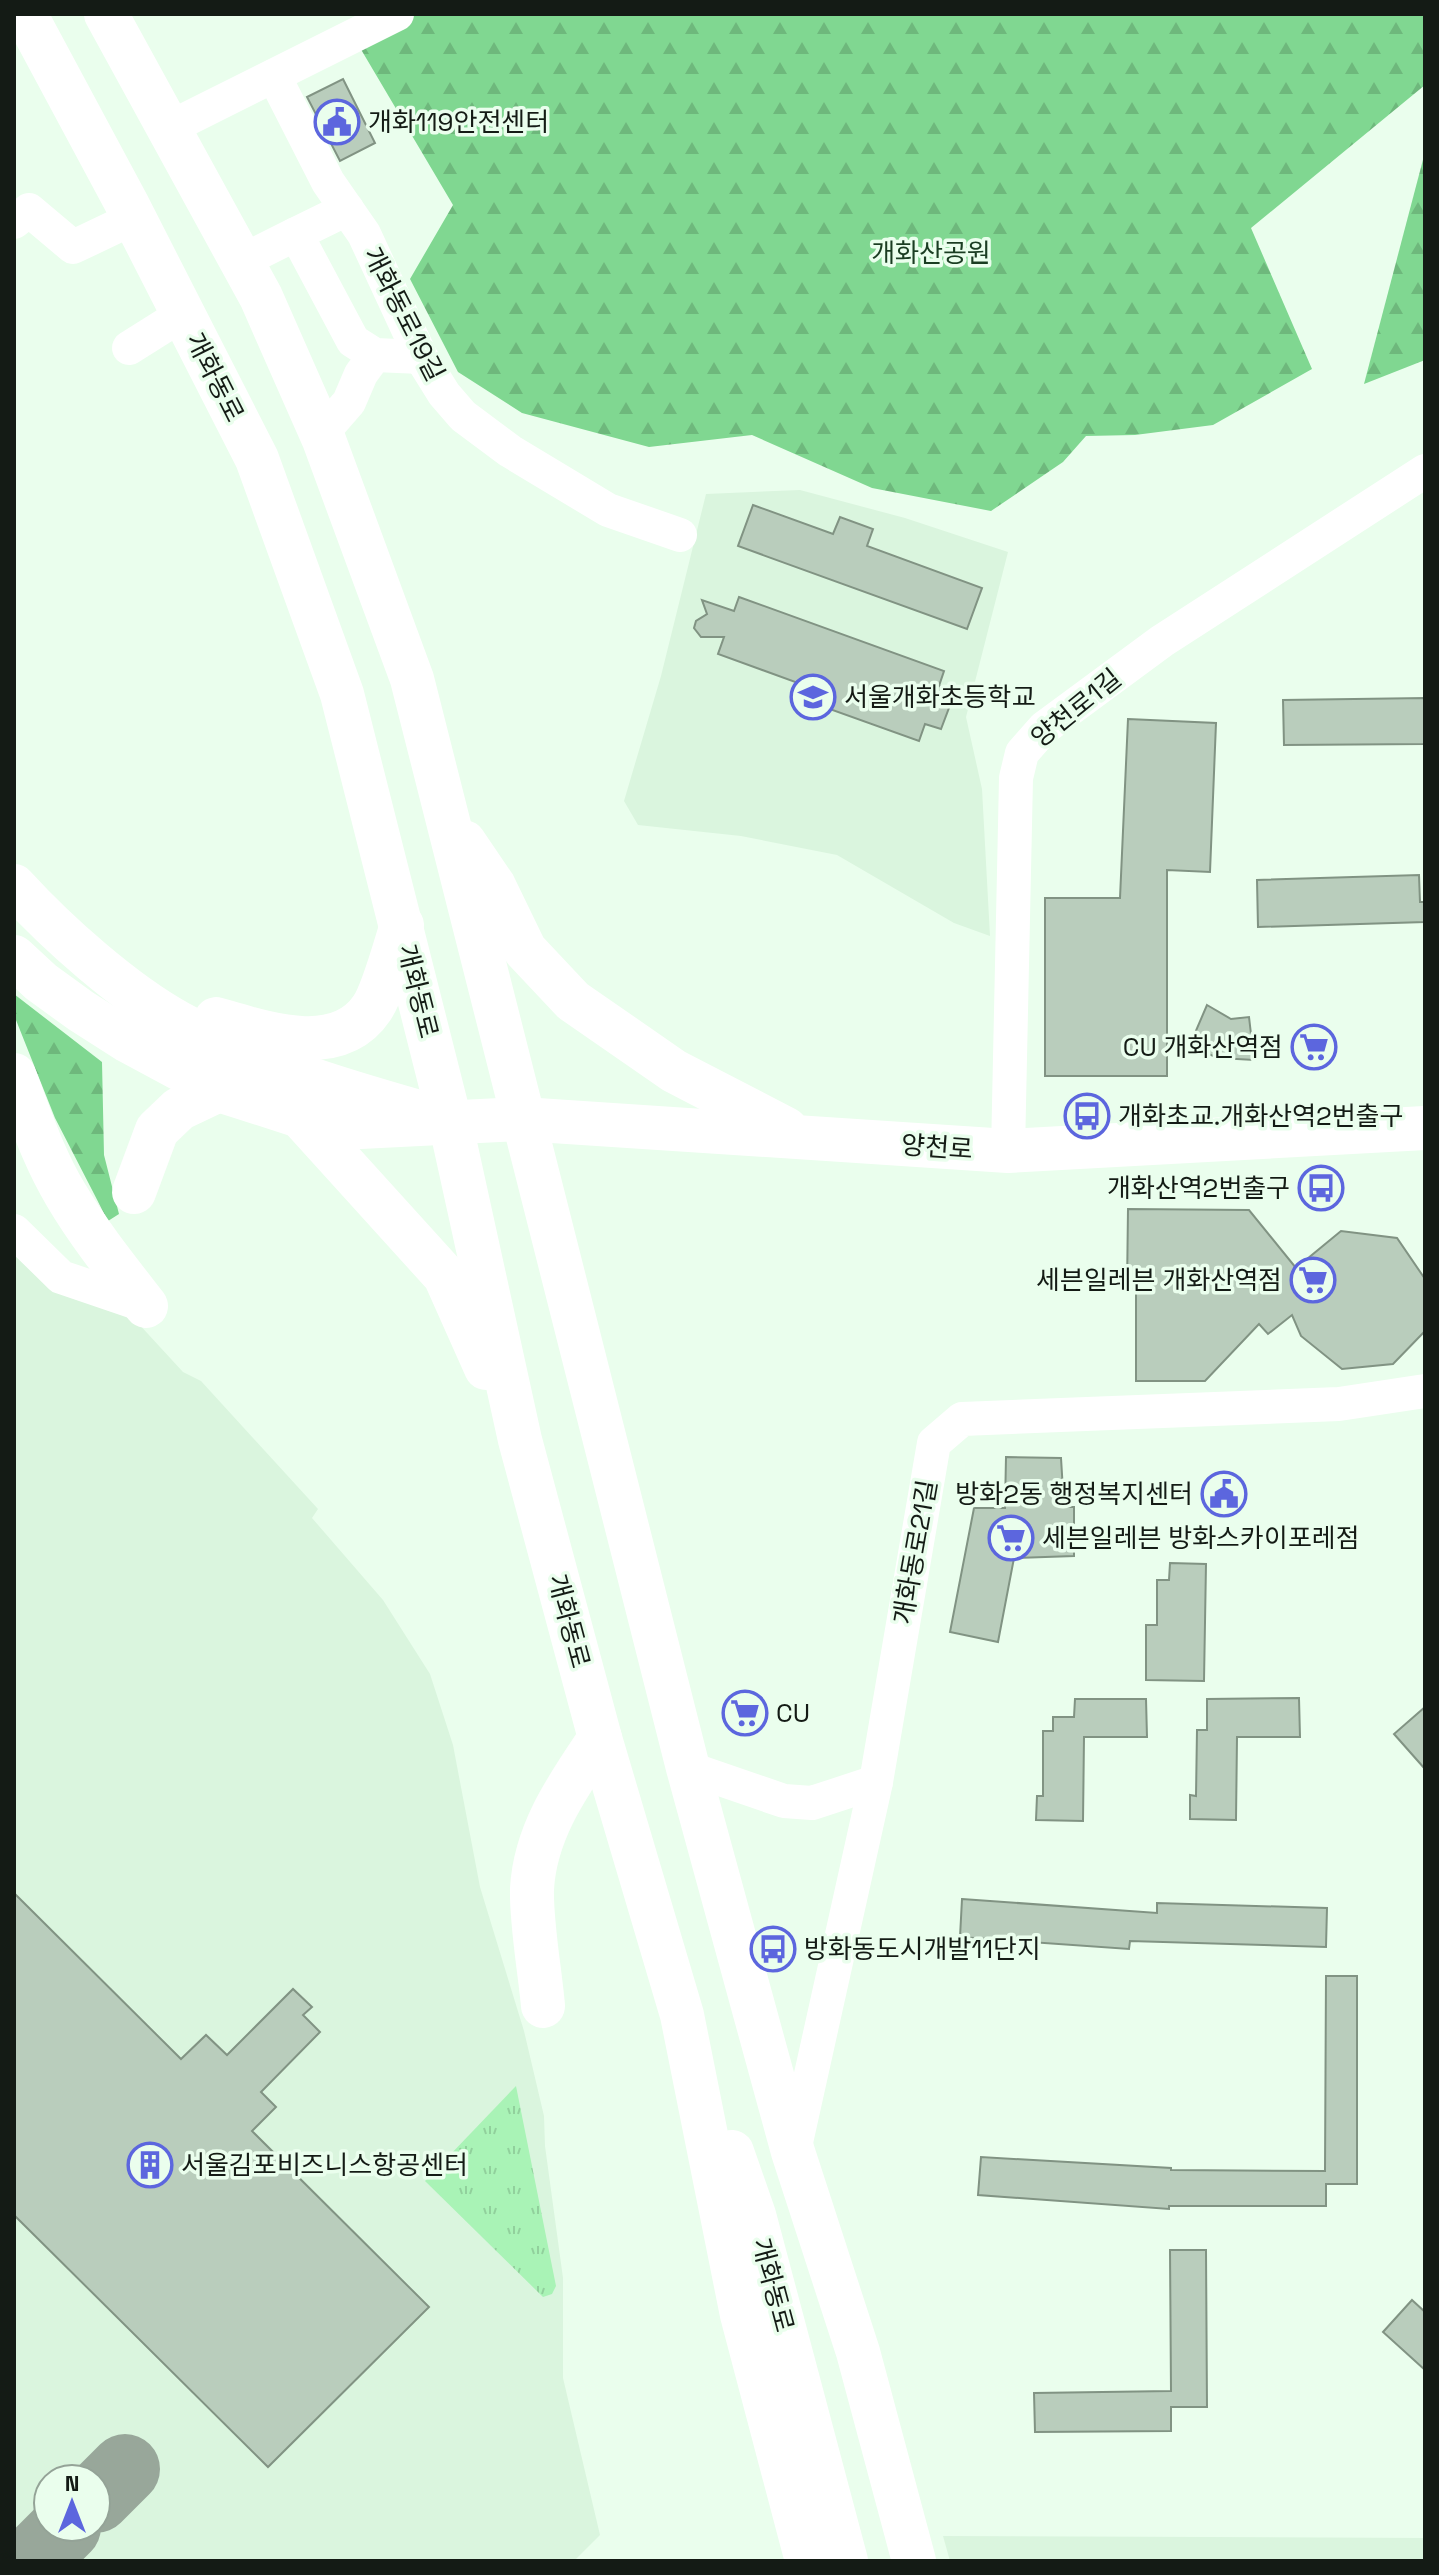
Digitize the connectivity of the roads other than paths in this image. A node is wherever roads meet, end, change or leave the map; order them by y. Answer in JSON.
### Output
{"nodes":[{"id":1,"x":25,"y":14,"type":"edge"},
{"id":2,"x":106,"y":14,"type":"edge"},
{"id":3,"x":397,"y":14,"type":"edge"},
{"id":4,"x":274,"y":76,"type":"junction"},
{"id":5,"x":169,"y":128,"type":"junction"},
{"id":6,"x":347,"y":209,"type":"junction"},
{"id":7,"x":134,"y":218,"type":"junction"},
{"id":8,"x":14,"y":222,"type":"edge"},
{"id":9,"x":296,"y":234,"type":"junction"},
{"id":10,"x":242,"y":261,"type":"junction"},
{"id":11,"x":183,"y":314,"type":"junction"},
{"id":12,"x":129,"y":348,"type":"dead end"},
{"id":13,"x":375,"y":355,"type":"junction"},
{"id":14,"x":421,"y":357,"type":"junction"},
{"id":15,"x":322,"y":433,"type":"junction"},
{"id":16,"x":1425,"y":471,"type":"edge"},
{"id":17,"x":680,"y":535,"type":"dead end"},
{"id":18,"x":446,"y":815,"type":"junction"},
{"id":19,"x":14,"y":886,"type":"edge"},
{"id":20,"x":402,"y":925,"type":"junction"},
{"id":21,"x":14,"y":957,"type":"edge"},
{"id":22,"x":140,"y":998,"type":"junction"},
{"id":23,"x":14,"y":1075,"type":"edge"},
{"id":24,"x":219,"y":1090,"type":"junction"},
{"id":25,"x":300,"y":1116,"type":"junction"},
{"id":26,"x":522,"y":1119,"type":"junction"},
{"id":27,"x":450,"y":1121,"type":"junction"},
{"id":28,"x":1425,"y":1128,"type":"edge"},
{"id":29,"x":802,"y":1138,"type":"junction"},
{"id":30,"x":1008,"y":1151,"type":"junction"},
{"id":31,"x":134,"y":1192,"type":"dead end"},
{"id":32,"x":14,"y":1231,"type":"edge"},
{"id":33,"x":146,"y":1306,"type":"joint"},
{"id":34,"x":1425,"y":1391,"type":"edge"},
{"id":35,"x":520,"y":1440,"type":"junction"},
{"id":36,"x":600,"y":1738,"type":"junction"},
{"id":37,"x":688,"y":1768,"type":"junction"},
{"id":38,"x":876,"y":1782,"type":"junction"},
{"id":39,"x":543,"y":2006,"type":"dead end"},
{"id":40,"x":682,"y":2015,"type":"junction"},
{"id":41,"x":793,"y":2152,"type":"junction"},
{"id":42,"x":807,"y":2561,"type":"edge"},
{"id":43,"x":846,"y":2561,"type":"edge"},
{"id":44,"x":883,"y":2561,"type":"edge"},
{"id":45,"x":914,"y":2561,"type":"edge"}],
"edges":[{"from":1,"to":7,"type":"main road","name":"개화동로"},
{"from":2,"to":5,"type":"main road","name":"개화동로"},
{"from":3,"to":4,"type":"street"},
{"from":4,"to":5,"type":"street"},
{"from":4,"to":6,"type":"street","name":"개화동로19길"},
{"from":5,"to":10,"type":"main road","name":"개화동로"},
{"from":6,"to":9,"type":"street"},
{"from":6,"to":14,"type":"street","name":"개화동로19길"},
{"from":7,"to":8,"type":"street"},
{"from":7,"to":11,"type":"main road","name":"개화동로"},
{"from":9,"to":10,"type":"street"},
{"from":9,"to":13,"type":"street"},
{"from":10,"to":15,"type":"main road","name":"개화동로"},
{"from":11,"to":12,"type":"street"},
{"from":11,"to":20,"type":"main road","name":"개화동로"},
{"from":13,"to":14,"type":"street"},
{"from":13,"to":15,"type":"street"},
{"from":14,"to":17,"type":"street","name":"개화동로19길"},
{"from":15,"to":18,"type":"main road","name":"개화동로"},
{"from":16,"to":30,"type":"street","name":"양천로1길"},
{"from":18,"to":26,"type":"main road","name":"개화동로"},
{"from":18,"to":29,"type":"main road"},
{"from":19,"to":22,"type":"main road"},
{"from":20,"to":22,"type":"main road"},
{"from":20,"to":27,"type":"main road","name":"개화동로"},
{"from":21,"to":24,"type":"main road","name":"양천로"},
{"from":22,"to":27,"type":"main road"},
{"from":23,"to":33,"type":"main road"},
{"from":24,"to":25,"type":"main road","name":"양천로"},
{"from":24,"to":31,"type":"main road"},
{"from":25,"to":27,"type":"main road","name":"양천로"},
{"from":25,"to":35,"type":"main road"},
{"from":26,"to":27,"type":"main road","name":"양천로"},
{"from":26,"to":29,"type":"main road","name":"양천로"},
{"from":26,"to":37,"type":"main road","name":"개화동로"},
{"from":27,"to":35,"type":"main road","name":"개화동로"},
{"from":28,"to":30,"type":"main road","name":"양천로"},
{"from":29,"to":30,"type":"main road","name":"양천로"},
{"from":32,"to":33,"type":"street"},
{"from":34,"to":38,"type":"street","name":"개화동로21길"},
{"from":35,"to":36,"type":"main road","name":"개화동로"},
{"from":36,"to":39,"type":"main road"},
{"from":36,"to":40,"type":"main road","name":"개화동로"},
{"from":37,"to":38,"type":"street"},
{"from":37,"to":41,"type":"main road","name":"개화동로"},
{"from":38,"to":41,"type":"street","name":"개화동로21길"},
{"from":40,"to":42,"type":"main road","name":"개화동로"},
{"from":40,"to":43,"type":"main road","name":"개화동로"},
{"from":41,"to":44,"type":"main road","name":"개화동로"},
{"from":41,"to":45,"type":"main road","name":"개화동로"}]}
